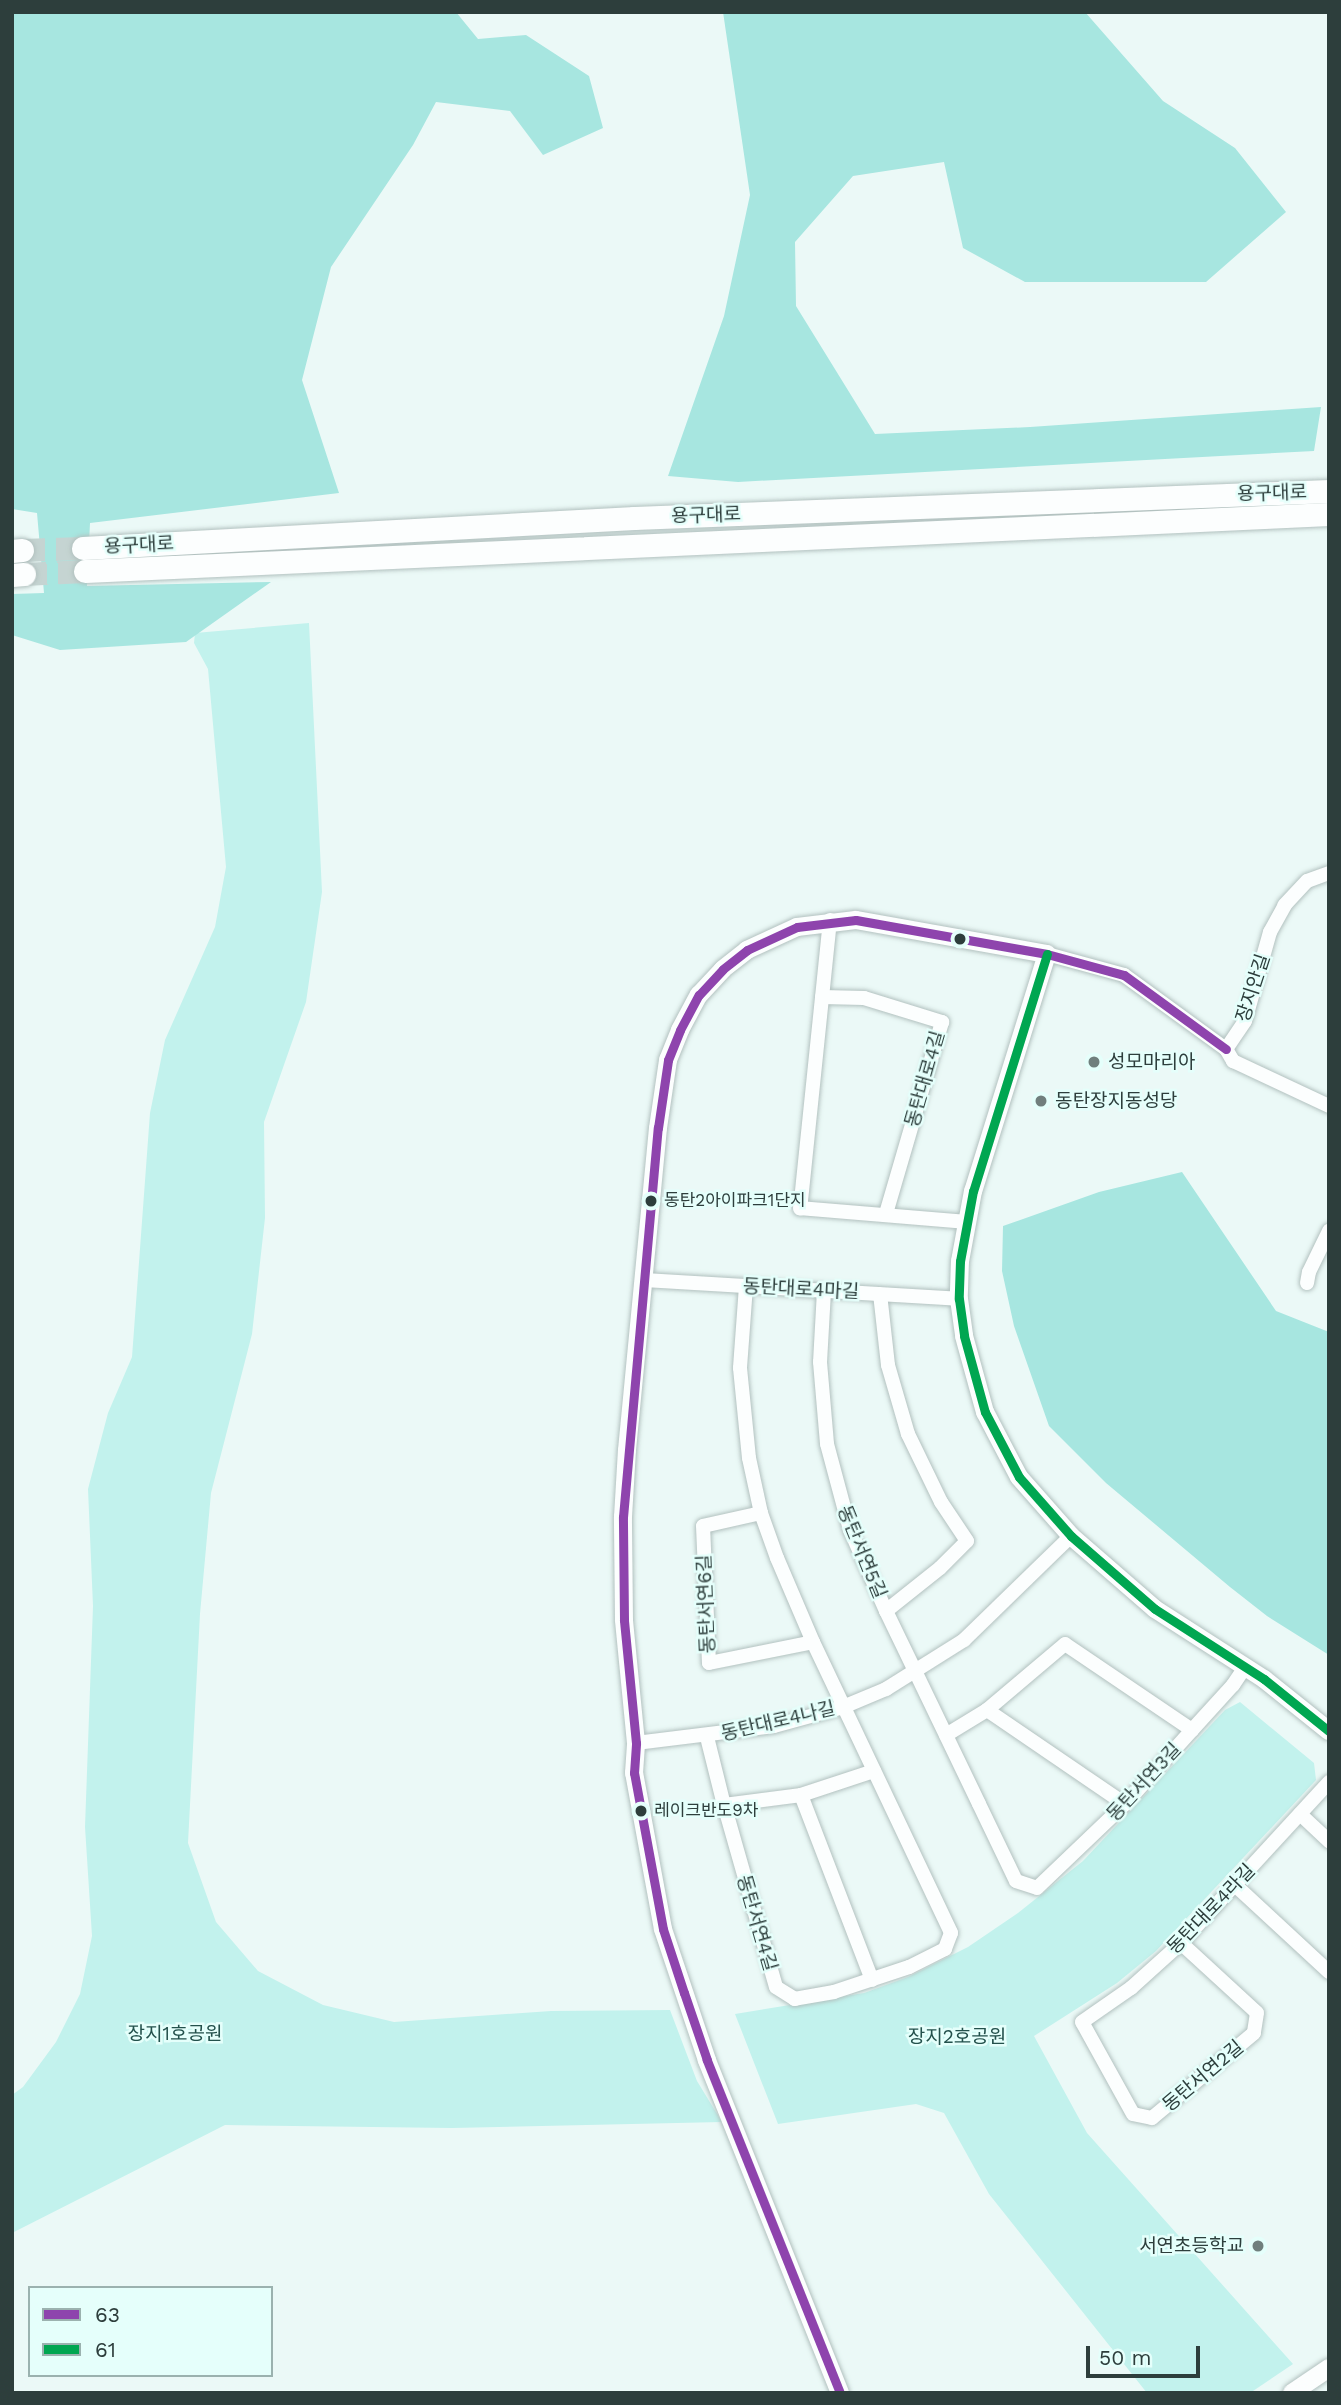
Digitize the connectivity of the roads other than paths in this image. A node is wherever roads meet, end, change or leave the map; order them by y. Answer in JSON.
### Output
{"nodes":[{"id":1,"x":1329,"y":491,"type":"edge"},
{"id":2,"x":1329,"y":514,"type":"edge"},
{"id":3,"x":1329,"y":873,"type":"edge"},
{"id":4,"x":830,"y":920,"type":"junction"},
{"id":5,"x":1047,"y":954,"type":"junction"},
{"id":6,"x":822,"y":998,"type":"junction"},
{"id":7,"x":1226,"y":1049,"type":"junction"},
{"id":8,"x":1329,"y":1106,"type":"edge"},
{"id":9,"x":886,"y":1214,"type":"junction"},
{"id":10,"x":966,"y":1222,"type":"junction"},
{"id":11,"x":1329,"y":1231,"type":"edge"},
{"id":12,"x":643,"y":1280,"type":"junction"},
{"id":13,"x":1307,"y":1283,"type":"dead end"},
{"id":14,"x":746,"y":1286,"type":"junction"},
{"id":15,"x":824,"y":1291,"type":"junction"},
{"id":16,"x":880,"y":1294,"type":"junction"},
{"id":17,"x":959,"y":1299,"type":"junction"},
{"id":18,"x":761,"y":1513,"type":"junction"},
{"id":19,"x":1071,"y":1536,"type":"junction"},
{"id":20,"x":886,"y":1611,"type":"junction"},
{"id":21,"x":813,"y":1642,"type":"junction"},
{"id":22,"x":1246,"y":1666,"type":"junction"},
{"id":23,"x":916,"y":1673,"type":"junction"},
{"id":24,"x":843,"y":1707,"type":"junction"},
{"id":25,"x":987,"y":1710,"type":"junction"},
{"id":26,"x":1192,"y":1730,"type":"junction"},
{"id":27,"x":1329,"y":1731,"type":"edge"},
{"id":28,"x":946,"y":1735,"type":"junction"},
{"id":29,"x":707,"y":1737,"type":"junction"},
{"id":30,"x":635,"y":1743,"type":"junction"},
{"id":31,"x":874,"y":1772,"type":"junction"},
{"id":32,"x":1329,"y":1782,"type":"edge"},
{"id":33,"x":801,"y":1795,"type":"junction"},
{"id":34,"x":1125,"y":1804,"type":"junction"},
{"id":35,"x":724,"y":1805,"type":"junction"},
{"id":36,"x":1300,"y":1814,"type":"junction"},
{"id":37,"x":1329,"y":1841,"type":"edge"},
{"id":38,"x":1235,"y":1885,"type":"junction"},
{"id":39,"x":1181,"y":1943,"type":"junction"},
{"id":40,"x":1329,"y":1972,"type":"edge"},
{"id":41,"x":873,"y":1980,"type":"junction"},
{"id":42,"x":1082,"y":2022,"type":"joint"},
{"id":43,"x":1329,"y":2368,"type":"edge"},
{"id":44,"x":839,"y":2393,"type":"edge"},
{"id":45,"x":1292,"y":2393,"type":"edge"}],
"edges":[{"from":1,"to":2,"type":"highway","name":"용구대로"},
{"from":3,"to":7,"type":"street","name":"장지안길"},
{"from":4,"to":5,"type":"street"},
{"from":4,"to":6,"type":"street"},
{"from":4,"to":12,"type":"street"},
{"from":5,"to":7,"type":"street"},
{"from":5,"to":10,"type":"street"},
{"from":6,"to":9,"type":"street"},
{"from":6,"to":9,"type":"street","name":"동탄대로4길"},
{"from":7,"to":8,"type":"street"},
{"from":9,"to":10,"type":"street"},
{"from":10,"to":17,"type":"street"},
{"from":11,"to":13,"type":"street"},
{"from":12,"to":14,"type":"street","name":"동탄대로4마길"},
{"from":12,"to":30,"type":"street"},
{"from":14,"to":15,"type":"street","name":"동탄대로4마길"},
{"from":14,"to":18,"type":"street"},
{"from":15,"to":16,"type":"street","name":"동탄대로4마길"},
{"from":15,"to":20,"type":"street","name":"동탄서연5길"},
{"from":16,"to":17,"type":"street","name":"동탄대로4마길"},
{"from":16,"to":20,"type":"street","name":"동탄서연5길"},
{"from":17,"to":19,"type":"street"},
{"from":18,"to":21,"type":"street"},
{"from":18,"to":21,"type":"street","name":"동탄서연6길"},
{"from":19,"to":22,"type":"street"},
{"from":19,"to":23,"type":"street","name":"동탄대로4나길"},
{"from":20,"to":23,"type":"street","name":"동탄서연3길"},
{"from":21,"to":24,"type":"street","name":"동탄서연4길"},
{"from":22,"to":26,"type":"street"},
{"from":22,"to":27,"type":"street"},
{"from":23,"to":24,"type":"street","name":"동탄대로4나길"},
{"from":23,"to":28,"type":"street","name":"동탄서연3길"},
{"from":24,"to":29,"type":"street","name":"동탄대로4나길"},
{"from":24,"to":31,"type":"street","name":"동탄서연4길"},
{"from":25,"to":26,"type":"street","name":"동탄서연3길"},
{"from":25,"to":28,"type":"street","name":"동탄서연3길"},
{"from":25,"to":34,"type":"street"},
{"from":26,"to":34,"type":"street","name":"동탄서연3길"},
{"from":28,"to":34,"type":"street","name":"동탄서연3길"},
{"from":29,"to":30,"type":"street","name":"동탄대로4나길"},
{"from":29,"to":35,"type":"street","name":"동탄서연4길"},
{"from":30,"to":44,"type":"street"},
{"from":31,"to":33,"type":"street"},
{"from":31,"to":41,"type":"street","name":"동탄서연4길"},
{"from":32,"to":36,"type":"street","name":"동탄대로4라길"},
{"from":33,"to":35,"type":"street"},
{"from":33,"to":41,"type":"street"},
{"from":35,"to":41,"type":"street","name":"동탄서연4길"},
{"from":36,"to":37,"type":"street"},
{"from":36,"to":38,"type":"street","name":"동탄대로4라길"},
{"from":38,"to":39,"type":"street","name":"동탄대로4라길"},
{"from":38,"to":40,"type":"street"},
{"from":39,"to":42,"type":"street","name":"동탄대로4라길"},
{"from":39,"to":42,"type":"street","name":"동탄서연2길"},
{"from":43,"to":45,"type":"street"}]}
